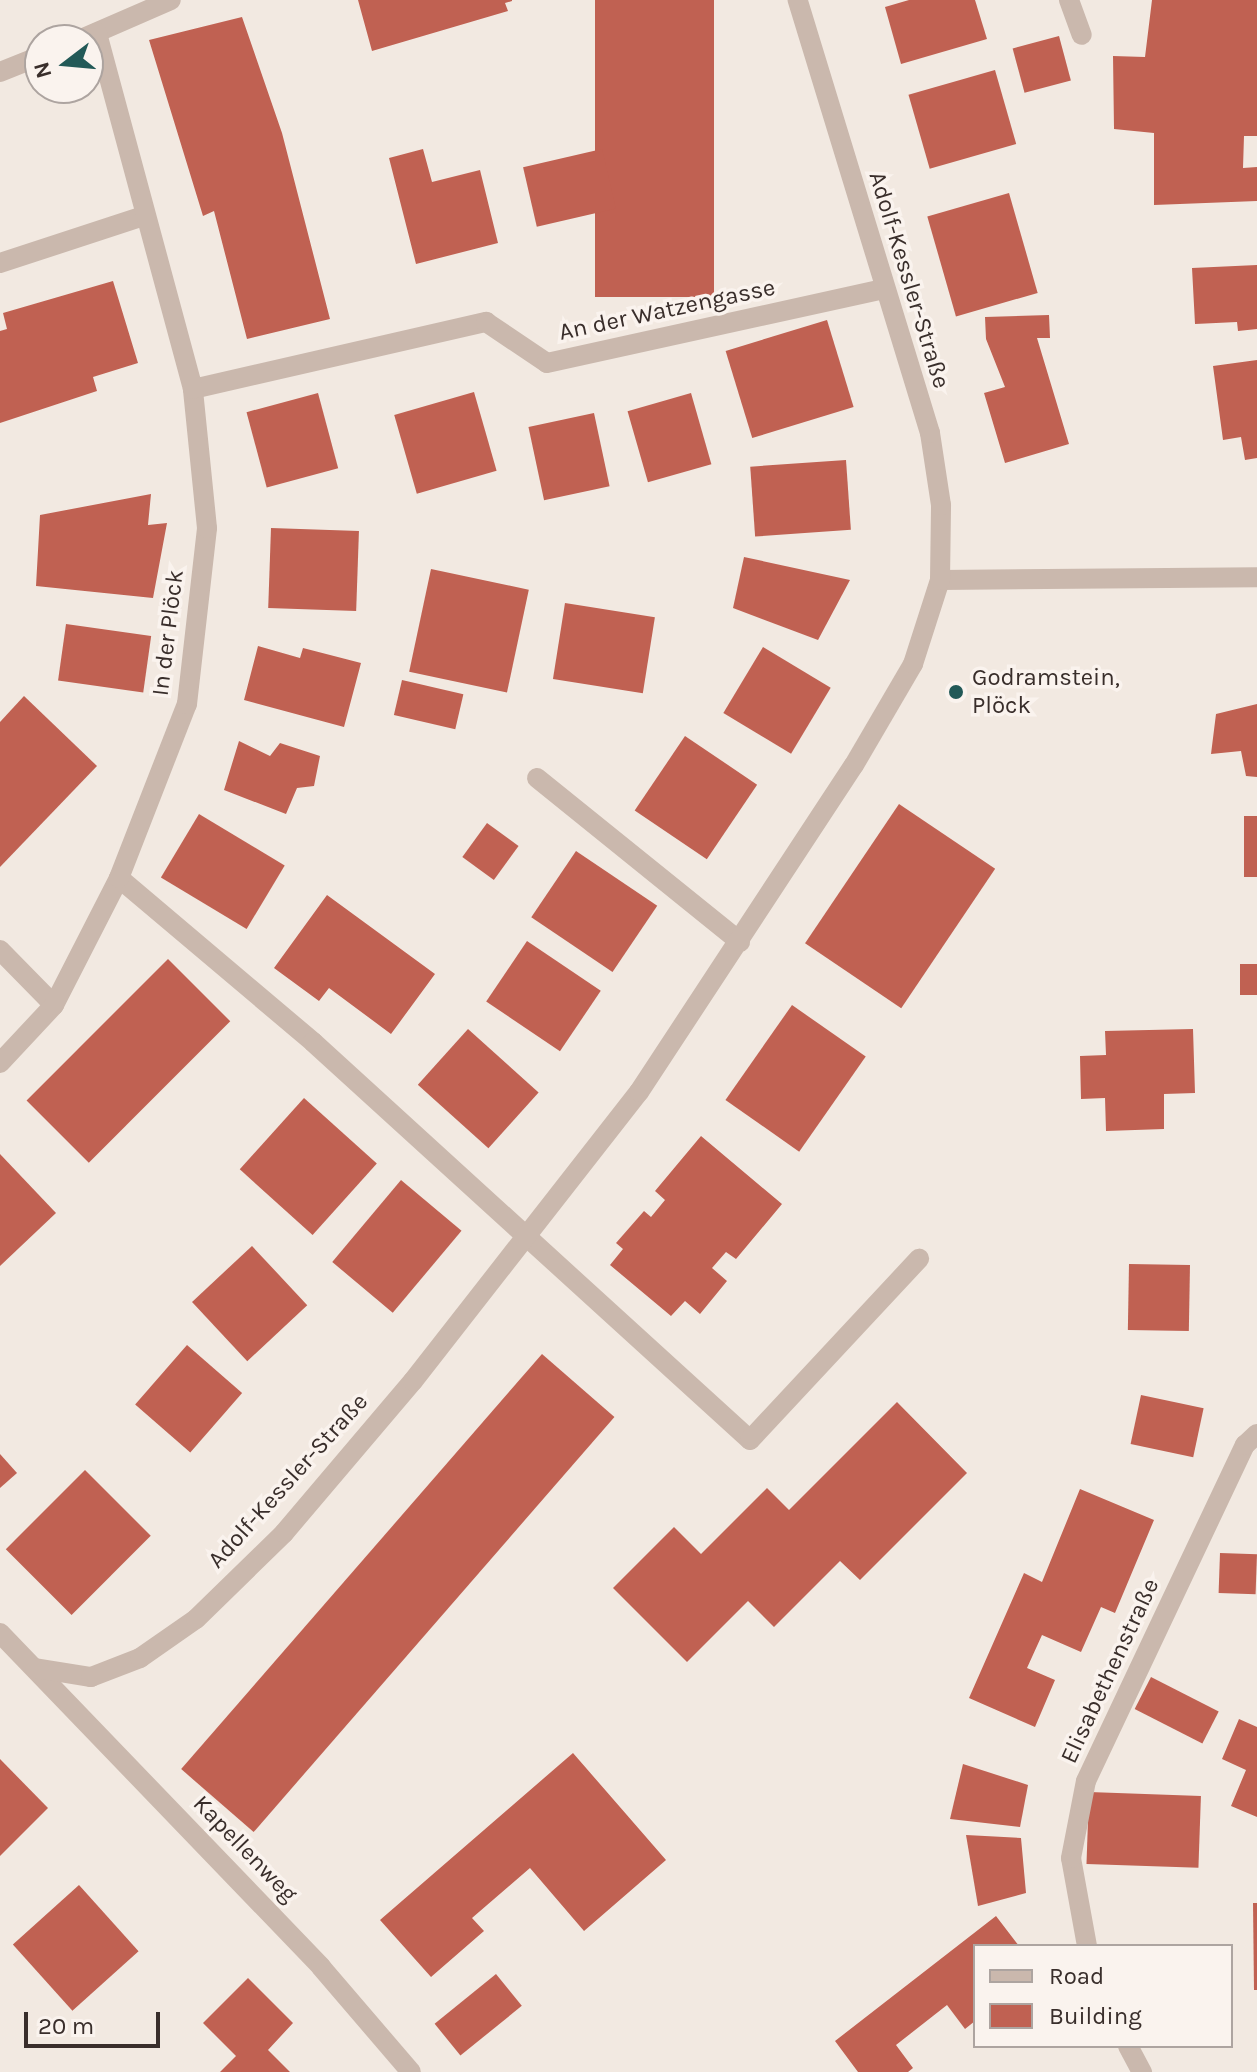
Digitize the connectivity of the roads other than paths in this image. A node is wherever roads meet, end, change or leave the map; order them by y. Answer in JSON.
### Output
{"nodes":[{"id":1,"x":171,"y":0,"type":"edge"},
{"id":2,"x":798,"y":0,"type":"edge"},
{"id":3,"x":1069,"y":0,"type":"edge"},
{"id":4,"x":104,"y":29,"type":"edge"},
{"id":5,"x":1082,"y":35,"type":"dead end"},
{"id":6,"x":24,"y":62,"type":"edge"},
{"id":7,"x":0,"y":72,"type":"edge"},
{"id":8,"x":104,"y":87,"type":"edge"},
{"id":9,"x":144,"y":216,"type":"junction"},
{"id":10,"x":0,"y":263,"type":"edge"},
{"id":11,"x":883,"y":289,"type":"junction"},
{"id":12,"x":193,"y":389,"type":"junction"},
{"id":13,"x":1257,"y":577,"type":"edge"},
{"id":14,"x":940,"y":580,"type":"junction"},
{"id":15,"x":537,"y":778,"type":"dead end"},
{"id":16,"x":119,"y":878,"type":"junction"},
{"id":17,"x":740,"y":942,"type":"junction"},
{"id":18,"x":0,"y":950,"type":"edge"},
{"id":19,"x":54,"y":1005,"type":"junction"},
{"id":20,"x":0,"y":1063,"type":"edge"},
{"id":21,"x":525,"y":1237,"type":"junction"},
{"id":22,"x":919,"y":1259,"type":"dead end"},
{"id":23,"x":1257,"y":1434,"type":"edge"},
{"id":24,"x":0,"y":1633,"type":"edge"},
{"id":25,"x":35,"y":1668,"type":"junction"},
{"id":26,"x":1087,"y":1944,"type":"edge"},
{"id":27,"x":1129,"y":2048,"type":"edge"},
{"id":28,"x":411,"y":2072,"type":"edge"},
{"id":29,"x":1142,"y":2072,"type":"edge"}],
"edges":[{"from":1,"to":4,"type":"street","name":"In der Plöck"},
{"from":2,"to":11,"type":"street","name":"Adolf-Kessler-Straße"},
{"from":3,"to":5,"type":"street"},
{"from":6,"to":7,"type":"street"},
{"from":8,"to":9,"type":"street","name":"In der Plöck"},
{"from":9,"to":10,"type":"street"},
{"from":9,"to":12,"type":"street","name":"In der Plöck"},
{"from":11,"to":12,"type":"street","name":"An der Watzengasse"},
{"from":11,"to":14,"type":"street","name":"Adolf-Kessler-Straße"},
{"from":12,"to":16,"type":"street","name":"In der Plöck"},
{"from":13,"to":14,"type":"street"},
{"from":14,"to":17,"type":"street","name":"Adolf-Kessler-Straße"},
{"from":15,"to":17,"type":"street"},
{"from":16,"to":19,"type":"street","name":"In der Plöck"},
{"from":16,"to":21,"type":"street"},
{"from":17,"to":21,"type":"street","name":"Adolf-Kessler-Straße"},
{"from":18,"to":19,"type":"street"},
{"from":19,"to":20,"type":"street","name":"In der Plöck"},
{"from":21,"to":22,"type":"street"},
{"from":21,"to":25,"type":"street","name":"Adolf-Kessler-Straße"},
{"from":23,"to":26,"type":"street","name":"Elisabethenstraße"},
{"from":24,"to":25,"type":"street","name":"Kapellenweg"},
{"from":25,"to":28,"type":"street","name":"Kapellenweg"},
{"from":27,"to":29,"type":"street"}]}
